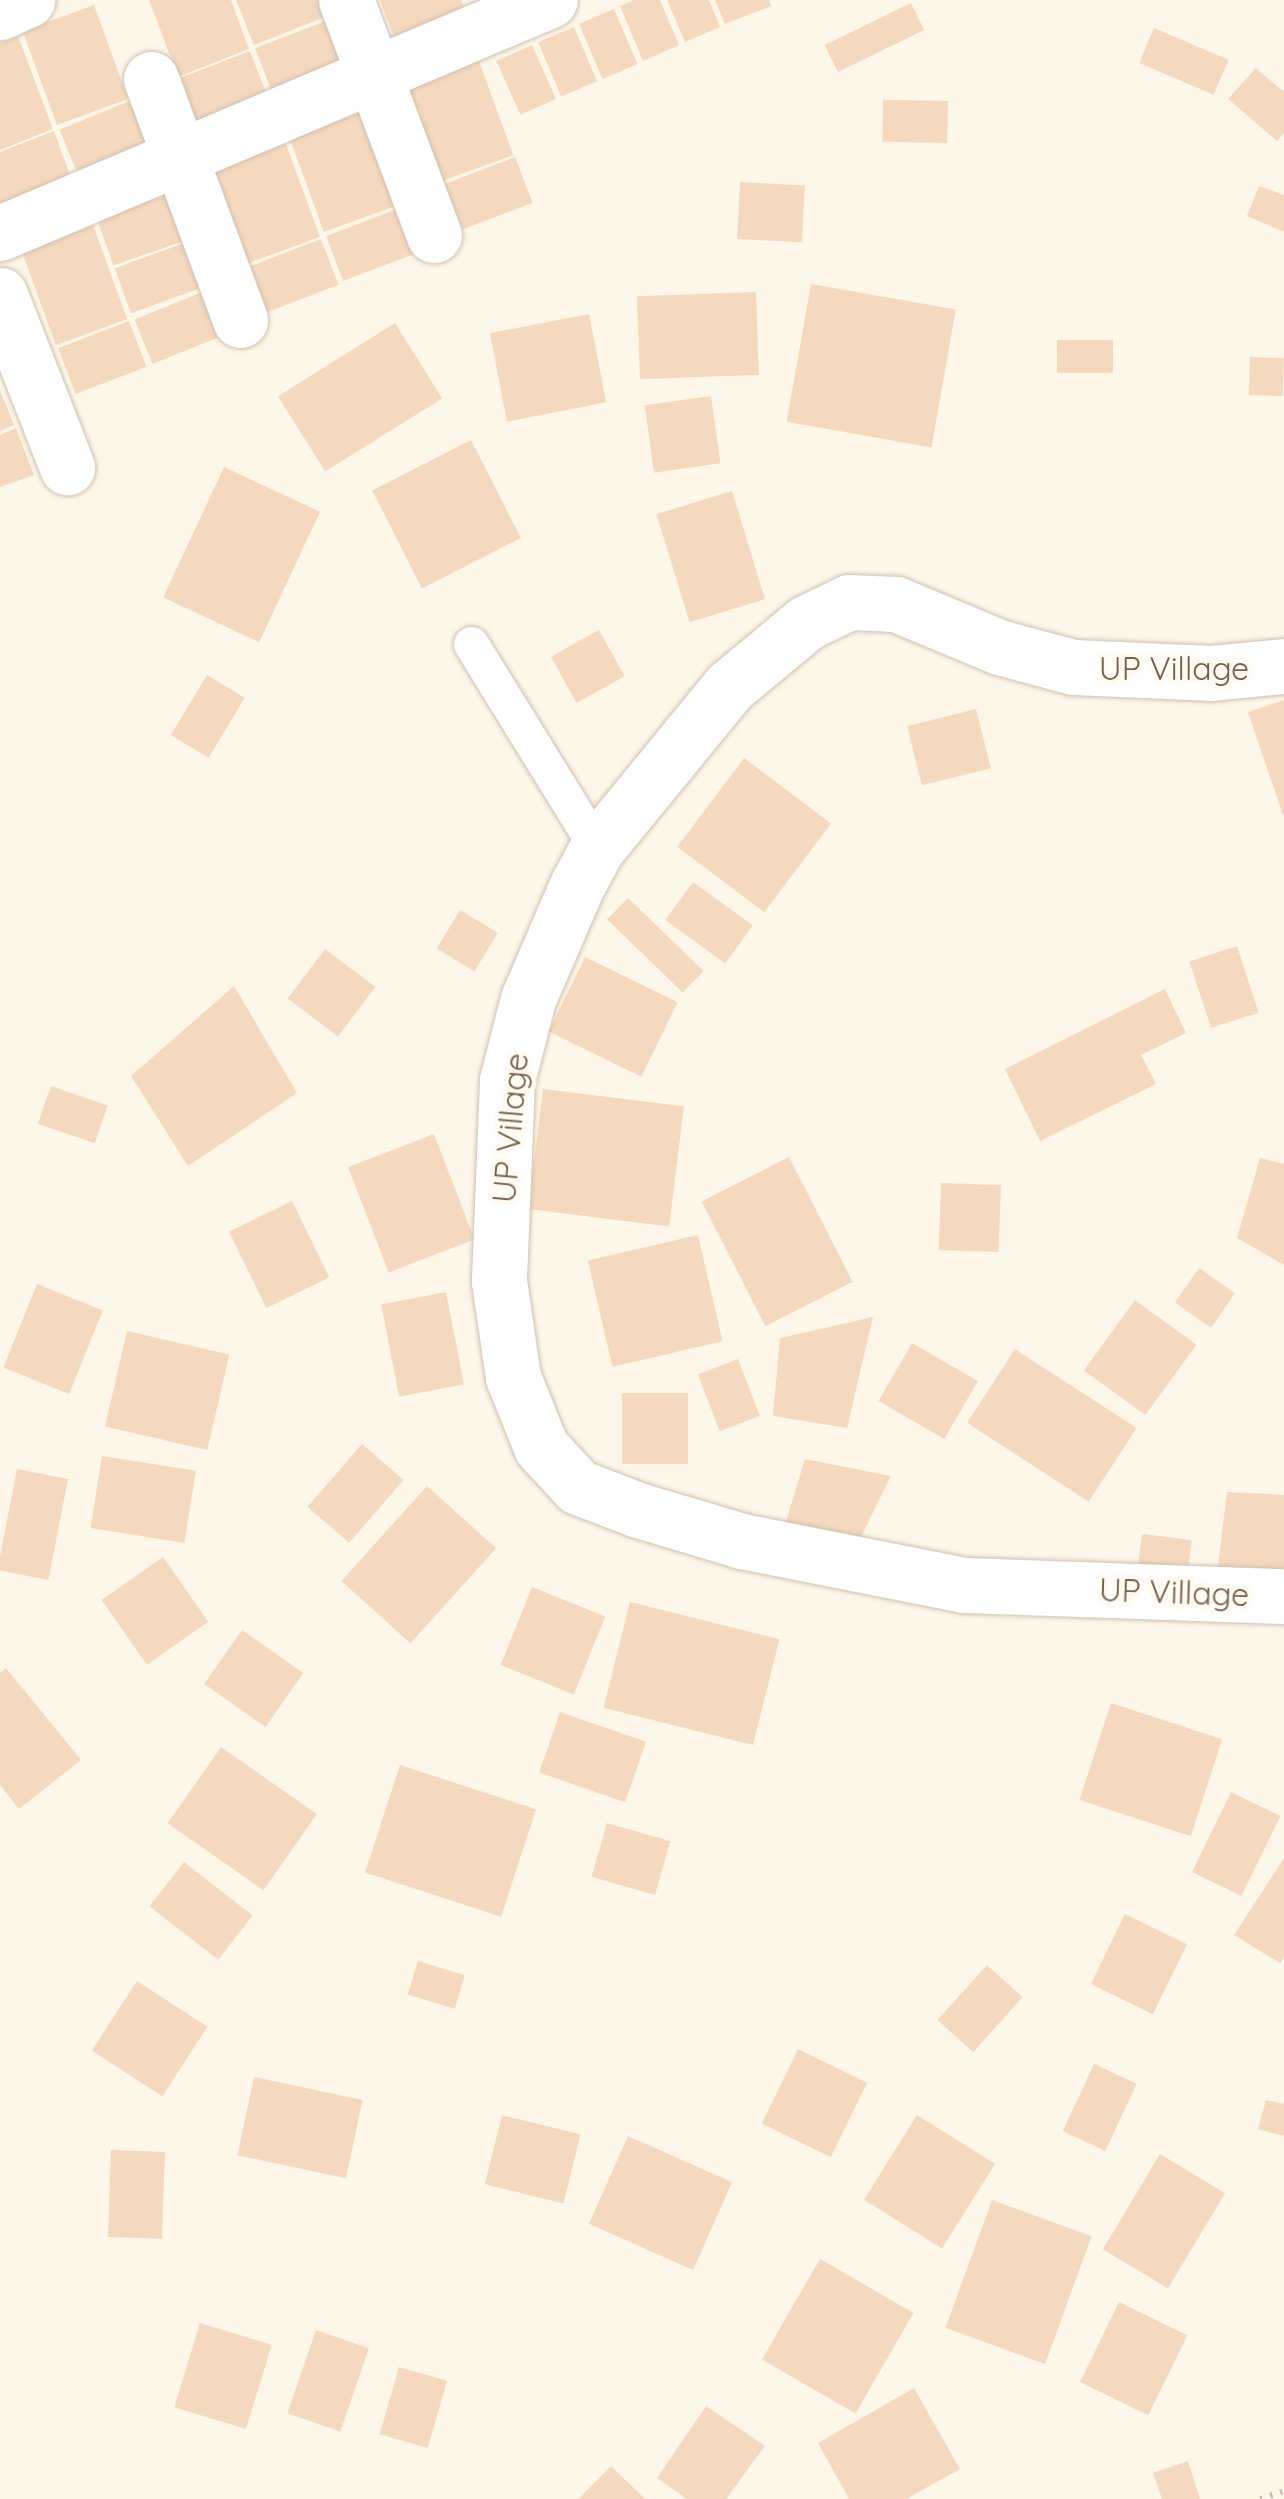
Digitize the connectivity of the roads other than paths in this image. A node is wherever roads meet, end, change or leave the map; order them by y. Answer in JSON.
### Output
{"nodes":[{"id":1,"x":27,"y":0,"type":"edge"},
{"id":2,"x":346,"y":0,"type":"edge"},
{"id":3,"x":550,"y":0,"type":"edge"},
{"id":4,"x":0,"y":12,"type":"edge"},
{"id":5,"x":373,"y":75,"type":"junction"},
{"id":6,"x":151,"y":79,"type":"dead end"},
{"id":7,"x":182,"y":156,"type":"junction"},
{"id":8,"x":0,"y":233,"type":"edge"},
{"id":9,"x":434,"y":235,"type":"dead end"},
{"id":10,"x":0,"y":295,"type":"edge"},
{"id":11,"x":240,"y":320,"type":"dead end"},
{"id":12,"x":67,"y":468,"type":"dead end"},
{"id":13,"x":471,"y":644,"type":"dead end"},
{"id":14,"x":1284,"y":666,"type":"edge"},
{"id":15,"x":597,"y":848,"type":"junction"},
{"id":16,"x":1284,"y":1596,"type":"edge"}],
"edges":[{"from":1,"to":4,"type":"street"},
{"from":2,"to":5,"type":"street"},
{"from":3,"to":5,"type":"street"},
{"from":5,"to":7,"type":"street"},
{"from":5,"to":9,"type":"street"},
{"from":6,"to":7,"type":"street"},
{"from":7,"to":8,"type":"street"},
{"from":7,"to":11,"type":"street"},
{"from":10,"to":12,"type":"street"},
{"from":13,"to":15,"type":"lane"},
{"from":14,"to":15,"type":"street","name":"UP Village"},
{"from":15,"to":16,"type":"street","name":"UP Village"}]}
